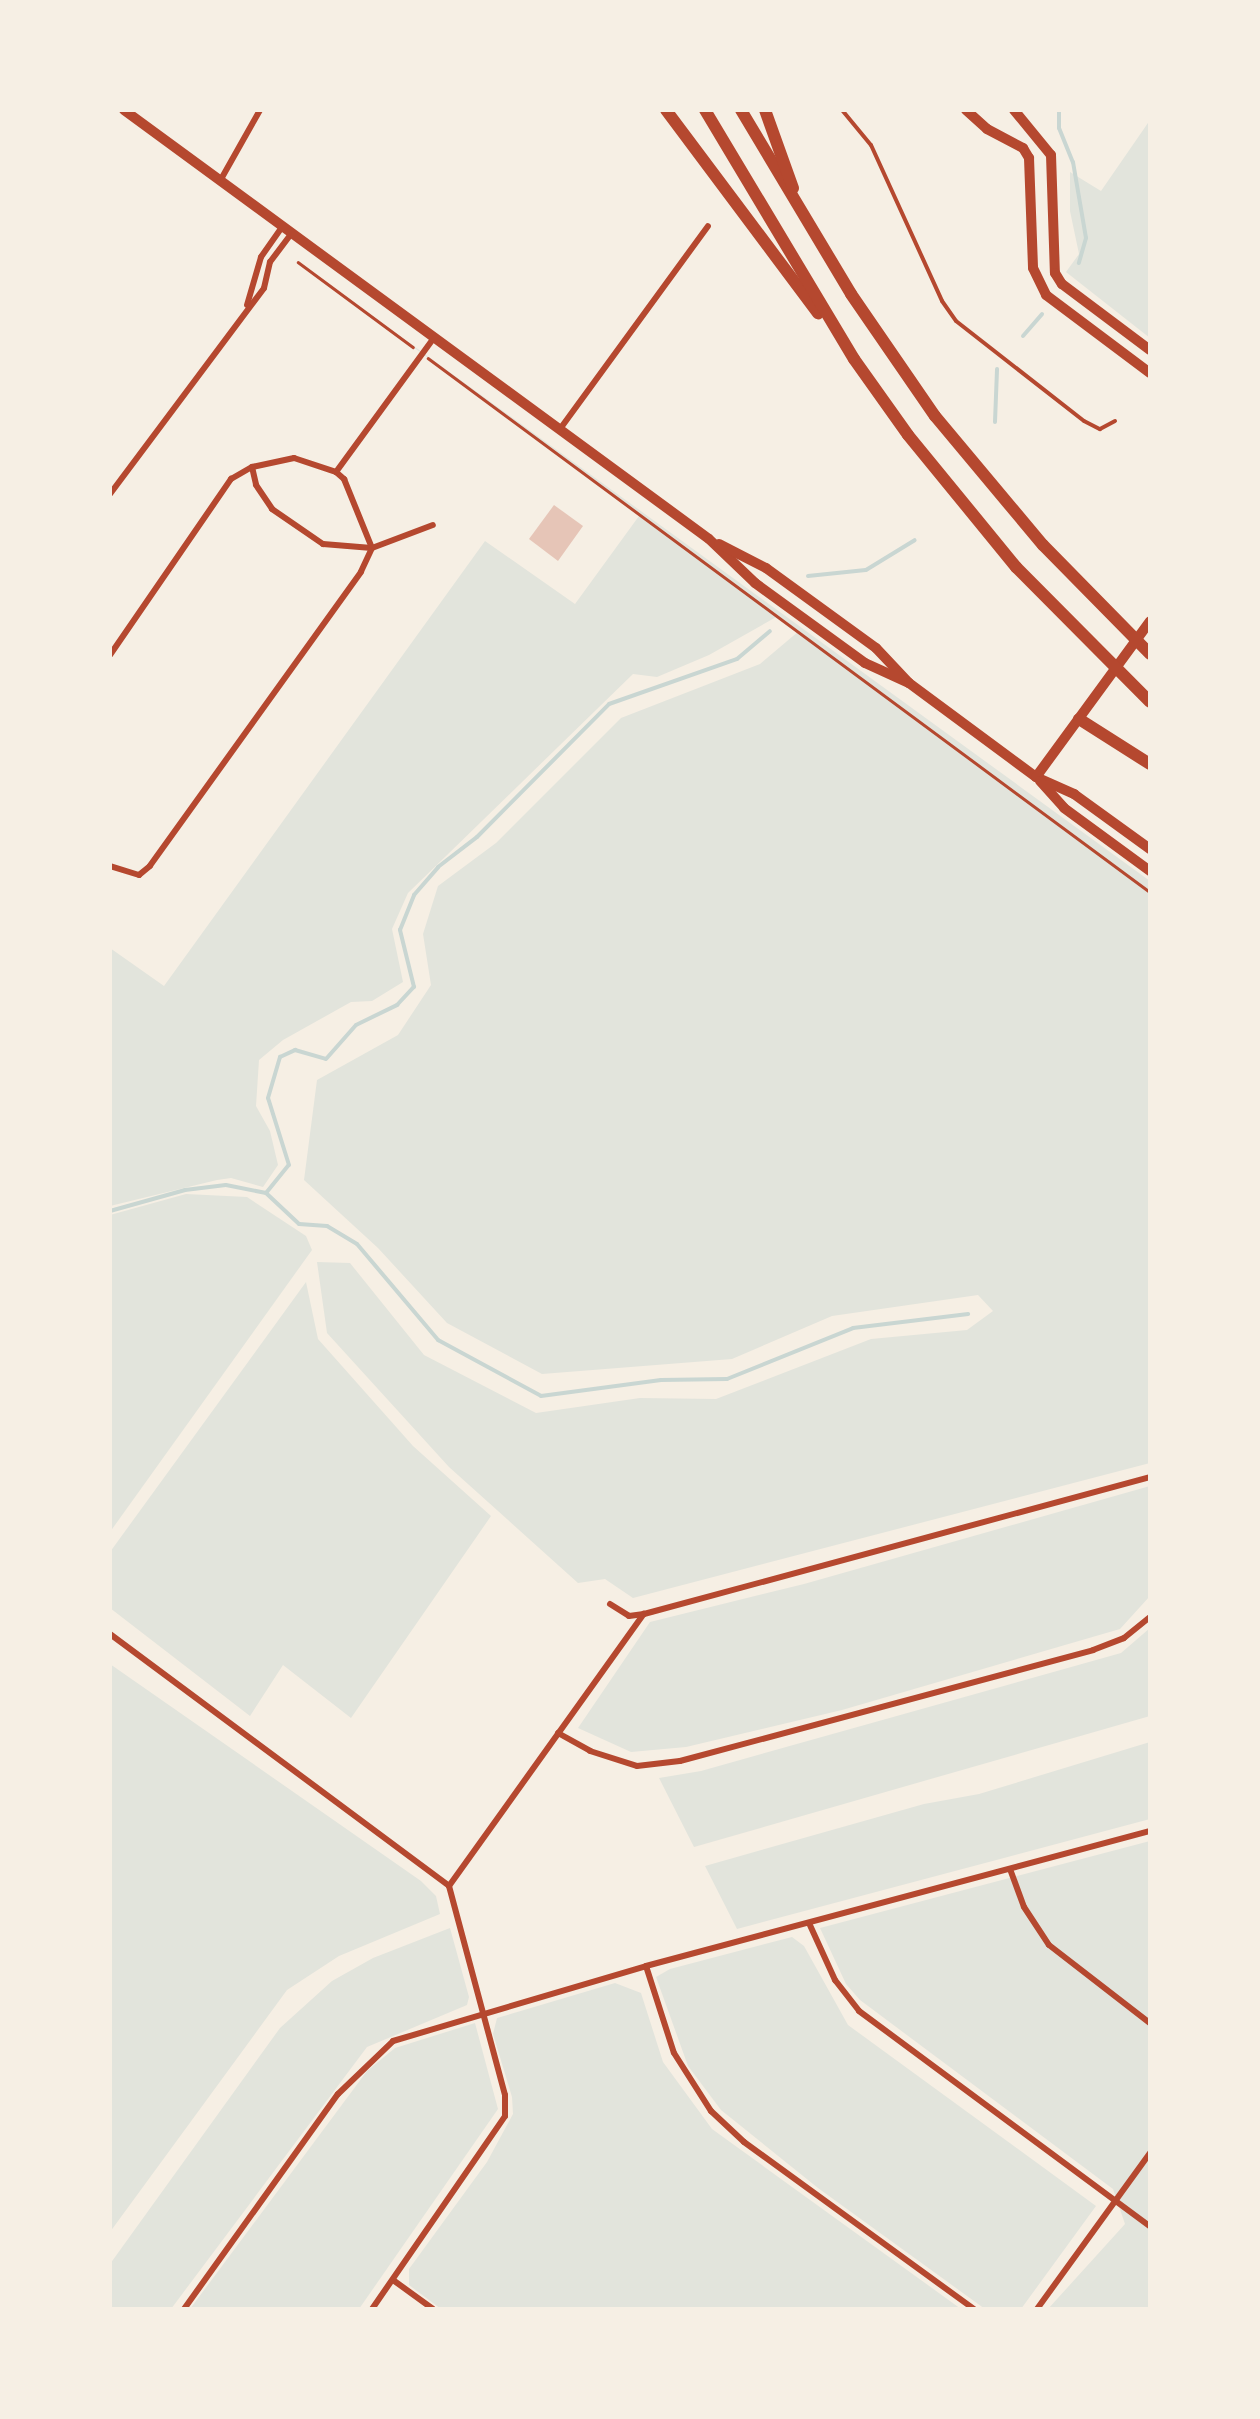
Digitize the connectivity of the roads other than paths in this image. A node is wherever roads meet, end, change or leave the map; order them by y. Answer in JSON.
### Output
{"nodes":[{"id":1,"x":124,"y":110,"type":"edge"},
{"id":2,"x":260,"y":110,"type":"edge"},
{"id":3,"x":666,"y":110,"type":"edge"},
{"id":4,"x":704,"y":110,"type":"edge"},
{"id":5,"x":741,"y":110,"type":"edge"},
{"id":6,"x":764,"y":110,"type":"edge"},
{"id":7,"x":842,"y":110,"type":"edge"},
{"id":8,"x":966,"y":110,"type":"edge"},
{"id":9,"x":1014,"y":110,"type":"edge"},
{"id":10,"x":220,"y":182,"type":"junction"},
{"id":11,"x":804,"y":219,"type":"junction"},
{"id":12,"x":708,"y":226,"type":"dead end"},
{"id":13,"x":286,"y":230,"type":"junction"},
{"id":14,"x":247,"y":306,"type":"junction"},
{"id":15,"x":432,"y":339,"type":"junction"},
{"id":16,"x":1136,"y":340,"type":"junction"},
{"id":17,"x":1150,"y":350,"type":"edge"},
{"id":18,"x":1125,"y":354,"type":"junction"},
{"id":19,"x":854,"y":359,"type":"junction"},
{"id":20,"x":1150,"y":373,"type":"edge"},
{"id":21,"x":1116,"y":422,"type":"dead end"},
{"id":22,"x":560,"y":429,"type":"junction"},
{"id":23,"x":252,"y":467,"type":"junction"},
{"id":24,"x":336,"y":472,"type":"junction"},
{"id":25,"x":110,"y":494,"type":"edge"},
{"id":26,"x":433,"y":525,"type":"dead end"},
{"id":27,"x":709,"y":539,"type":"junction"},
{"id":28,"x":372,"y":548,"type":"junction"},
{"id":29,"x":1150,"y":621,"type":"edge"},
{"id":30,"x":1150,"y":654,"type":"edge"},
{"id":31,"x":110,"y":656,"type":"edge"},
{"id":32,"x":908,"y":683,"type":"junction"},
{"id":33,"x":1150,"y":702,"type":"edge"},
{"id":34,"x":1078,"y":720,"type":"junction"},
{"id":35,"x":1150,"y":764,"type":"edge"},
{"id":36,"x":1036,"y":777,"type":"junction"},
{"id":37,"x":1150,"y":849,"type":"edge"},
{"id":38,"x":110,"y":866,"type":"edge"},
{"id":39,"x":1150,"y":870,"type":"edge"},
{"id":40,"x":1150,"y":1478,"type":"edge"},
{"id":41,"x":610,"y":1604,"type":"dead end"},
{"id":42,"x":644,"y":1614,"type":"junction"},
{"id":43,"x":1150,"y":1617,"type":"edge"},
{"id":44,"x":110,"y":1634,"type":"edge"},
{"id":45,"x":558,"y":1733,"type":"junction"},
{"id":46,"x":1150,"y":1830,"type":"edge"},
{"id":47,"x":1010,"y":1869,"type":"junction"},
{"id":48,"x":449,"y":1886,"type":"junction"},
{"id":49,"x":809,"y":1924,"type":"junction"},
{"id":50,"x":646,"y":1966,"type":"junction"},
{"id":51,"x":481,"y":2013,"type":"junction"},
{"id":52,"x":1150,"y":2022,"type":"edge"},
{"id":53,"x":1150,"y":2153,"type":"edge"},
{"id":54,"x":1116,"y":2201,"type":"junction"},
{"id":55,"x":1150,"y":2226,"type":"edge"},
{"id":56,"x":394,"y":2280,"type":"junction"},
{"id":57,"x":184,"y":2309,"type":"edge"},
{"id":58,"x":372,"y":2309,"type":"edge"},
{"id":59,"x":433,"y":2309,"type":"edge"},
{"id":60,"x":974,"y":2309,"type":"edge"},
{"id":61,"x":1036,"y":2309,"type":"edge"}],
"edges":[{"from":1,"to":10,"type":"main road"},
{"from":2,"to":10,"type":"street"},
{"from":3,"to":19,"type":"highway"},
{"from":4,"to":19,"type":"highway"},
{"from":5,"to":11,"type":"highway"},
{"from":6,"to":11,"type":"highway"},
{"from":7,"to":21,"type":"lane"},
{"from":8,"to":18,"type":"main road"},
{"from":9,"to":16,"type":"main road"},
{"from":10,"to":13,"type":"main road"},
{"from":11,"to":30,"type":"highway"},
{"from":12,"to":22,"type":"street"},
{"from":13,"to":14,"type":"street"},
{"from":13,"to":14,"type":"street"},
{"from":13,"to":15,"type":"main road"},
{"from":14,"to":25,"type":"street"},
{"from":15,"to":22,"type":"main road"},
{"from":15,"to":24,"type":"street"},
{"from":16,"to":17,"type":"main road"},
{"from":16,"to":18,"type":"main road"},
{"from":18,"to":20,"type":"main road"},
{"from":19,"to":33,"type":"highway"},
{"from":22,"to":27,"type":"main road"},
{"from":23,"to":24,"type":"street"},
{"from":23,"to":28,"type":"street"},
{"from":23,"to":31,"type":"street"},
{"from":24,"to":28,"type":"street"},
{"from":26,"to":28,"type":"street"},
{"from":27,"to":32,"type":"main road"},
{"from":27,"to":32,"type":"main road"},
{"from":28,"to":38,"type":"street"},
{"from":29,"to":34,"type":"main road"},
{"from":32,"to":36,"type":"main road"},
{"from":34,"to":35,"type":"highway"},
{"from":34,"to":36,"type":"main road"},
{"from":36,"to":37,"type":"main road"},
{"from":36,"to":39,"type":"main road"},
{"from":40,"to":42,"type":"street"},
{"from":41,"to":42,"type":"street"},
{"from":42,"to":45,"type":"street"},
{"from":43,"to":45,"type":"street"},
{"from":44,"to":48,"type":"street"},
{"from":45,"to":48,"type":"street"},
{"from":46,"to":47,"type":"street"},
{"from":47,"to":49,"type":"street"},
{"from":47,"to":52,"type":"street"},
{"from":48,"to":51,"type":"street"},
{"from":49,"to":50,"type":"street"},
{"from":49,"to":54,"type":"street"},
{"from":50,"to":51,"type":"street"},
{"from":50,"to":60,"type":"street"},
{"from":51,"to":56,"type":"street"},
{"from":51,"to":57,"type":"street"},
{"from":53,"to":54,"type":"street"},
{"from":54,"to":55,"type":"street"},
{"from":54,"to":61,"type":"street"},
{"from":56,"to":58,"type":"street"},
{"from":56,"to":59,"type":"street"}]}
